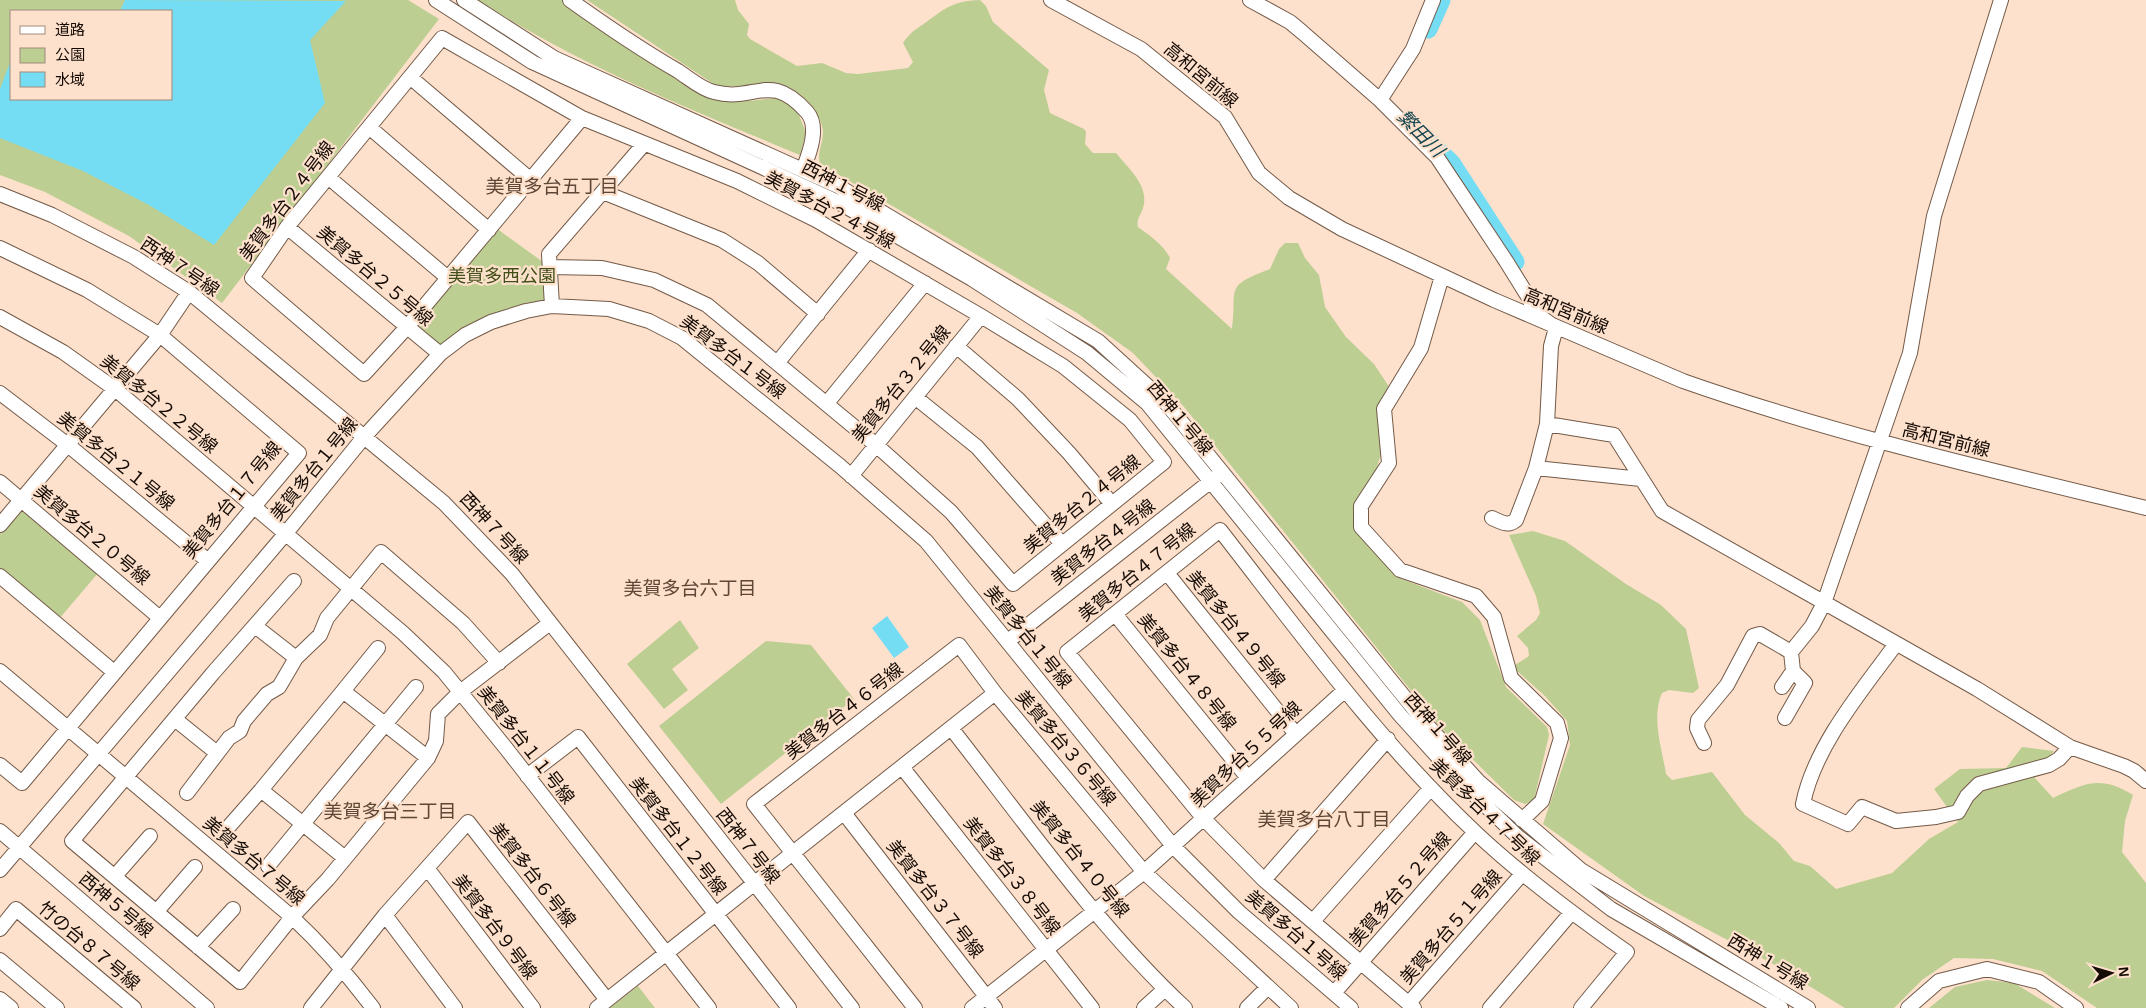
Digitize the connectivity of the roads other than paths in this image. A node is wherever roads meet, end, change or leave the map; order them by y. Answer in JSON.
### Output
{"nodes":[{"id":1,"x":436,"y":0,"type":"edge"},
{"id":2,"x":464,"y":0,"type":"edge"},
{"id":3,"x":570,"y":0,"type":"edge"},
{"id":4,"x":1051,"y":0,"type":"edge"},
{"id":5,"x":1250,"y":0,"type":"edge"},
{"id":6,"x":1433,"y":0,"type":"edge"},
{"id":7,"x":2001,"y":0,"type":"edge"},
{"id":8,"x":410,"y":77,"type":"junction"},
{"id":9,"x":1380,"y":100,"type":"junction"},
{"id":10,"x":582,"y":118,"type":"junction"},
{"id":11,"x":369,"y":127,"type":"junction"},
{"id":12,"x":644,"y":144,"type":"junction"},
{"id":13,"x":803,"y":170,"type":"junction"},
{"id":14,"x":328,"y":177,"type":"junction"},
{"id":15,"x":530,"y":180,"type":"junction"},
{"id":16,"x":603,"y":192,"type":"junction"},
{"id":17,"x":0,"y":194,"type":"edge"},
{"id":18,"x":287,"y":227,"type":"junction"},
{"id":19,"x":488,"y":230,"type":"junction"},
{"id":20,"x":0,"y":248,"type":"edge"},
{"id":21,"x":869,"y":250,"type":"junction"},
{"id":22,"x":550,"y":267,"type":"junction"},
{"id":23,"x":1442,"y":276,"type":"junction"},
{"id":24,"x":448,"y":278,"type":"junction"},
{"id":25,"x":925,"y":283,"type":"junction"},
{"id":26,"x":190,"y":292,"type":"junction"},
{"id":27,"x":552,"y":306,"type":"junction"},
{"id":28,"x":818,"y":314,"type":"junction"},
{"id":29,"x":981,"y":316,"type":"junction"},
{"id":30,"x":0,"y":317,"type":"edge"},
{"id":31,"x":407,"y":327,"type":"junction"},
{"id":32,"x":1556,"y":328,"type":"junction"},
{"id":33,"x":160,"y":335,"type":"junction"},
{"id":34,"x":956,"y":346,"type":"junction"},
{"id":35,"x":440,"y":354,"type":"junction"},
{"id":36,"x":778,"y":362,"type":"junction"},
{"id":37,"x":115,"y":389,"type":"junction"},
{"id":38,"x":0,"y":393,"type":"edge"},
{"id":39,"x":915,"y":396,"type":"junction"},
{"id":40,"x":827,"y":403,"type":"junction"},
{"id":41,"x":1546,"y":424,"type":"junction"},
{"id":42,"x":364,"y":437,"type":"junction"},
{"id":43,"x":1880,"y":443,"type":"junction"},
{"id":44,"x":68,"y":445,"type":"junction"},
{"id":45,"x":876,"y":445,"type":"junction"},
{"id":46,"x":1536,"y":468,"type":"junction"},
{"id":47,"x":1222,"y":472,"type":"junction"},
{"id":48,"x":851,"y":476,"type":"junction"},
{"id":49,"x":1641,"y":479,"type":"junction"},
{"id":50,"x":0,"y":482,"type":"edge"},
{"id":51,"x":1209,"y":482,"type":"junction"},
{"id":52,"x":22,"y":499,"type":"junction"},
{"id":53,"x":1112,"y":504,"type":"junction"},
{"id":54,"x":254,"y":506,"type":"junction"},
{"id":55,"x":2146,"y":508,"type":"edge"},
{"id":56,"x":1492,"y":518,"type":"dead end"},
{"id":57,"x":0,"y":525,"type":"edge"},
{"id":58,"x":286,"y":533,"type":"junction"},
{"id":59,"x":1062,"y":544,"type":"junction"},
{"id":60,"x":208,"y":561,"type":"junction"},
{"id":61,"x":1167,"y":572,"type":"junction"},
{"id":62,"x":0,"y":576,"type":"edge"},
{"id":63,"x":294,"y":581,"type":"dead end"},
{"id":64,"x":350,"y":588,"type":"junction"},
{"id":65,"x":1824,"y":603,"type":"junction"},
{"id":66,"x":1115,"y":614,"type":"junction"},
{"id":67,"x":160,"y":618,"type":"junction"},
{"id":68,"x":550,"y":623,"type":"junction"},
{"id":69,"x":255,"y":626,"type":"junction"},
{"id":70,"x":1008,"y":641,"type":"junction"},
{"id":71,"x":1896,"y":644,"type":"junction"},
{"id":72,"x":378,"y":648,"type":"dead end"},
{"id":73,"x":1791,"y":652,"type":"junction"},
{"id":74,"x":296,"y":658,"type":"junction"},
{"id":75,"x":499,"y":662,"type":"junction"},
{"id":76,"x":0,"y":671,"type":"edge"},
{"id":77,"x":1793,"y":671,"type":"junction"},
{"id":78,"x":114,"y":672,"type":"junction"},
{"id":79,"x":416,"y":687,"type":"dead end"},
{"id":80,"x":1782,"y":687,"type":"dead end"},
{"id":81,"x":343,"y":690,"type":"junction"},
{"id":82,"x":1345,"y":690,"type":"junction"},
{"id":83,"x":460,"y":692,"type":"junction"},
{"id":84,"x":996,"y":693,"type":"junction"},
{"id":85,"x":1785,"y":718,"type":"dead end"},
{"id":86,"x":176,"y":720,"type":"junction"},
{"id":87,"x":385,"y":724,"type":"junction"},
{"id":88,"x":68,"y":728,"type":"junction"},
{"id":89,"x":951,"y":728,"type":"junction"},
{"id":90,"x":1295,"y":733,"type":"junction"},
{"id":91,"x":1388,"y":739,"type":"junction"},
{"id":92,"x":1704,"y":743,"type":"dead end"},
{"id":93,"x":2070,"y":747,"type":"junction"},
{"id":94,"x":217,"y":753,"type":"junction"},
{"id":95,"x":99,"y":754,"type":"junction"},
{"id":96,"x":428,"y":758,"type":"junction"},
{"id":97,"x":0,"y":765,"type":"edge"},
{"id":98,"x":902,"y":767,"type":"junction"},
{"id":99,"x":527,"y":776,"type":"junction"},
{"id":100,"x":127,"y":778,"type":"junction"},
{"id":101,"x":1248,"y":778,"type":"junction"},
{"id":102,"x":2146,"y":780,"type":"edge"},
{"id":103,"x":1431,"y":788,"type":"junction"},
{"id":104,"x":261,"y":790,"type":"junction"},
{"id":105,"x":187,"y":794,"type":"dead end"},
{"id":106,"x":844,"y":813,"type":"junction"},
{"id":107,"x":1204,"y":819,"type":"junction"},
{"id":108,"x":1522,"y":820,"type":"junction"},
{"id":109,"x":302,"y":823,"type":"junction"},
{"id":110,"x":0,"y":831,"type":"edge"},
{"id":111,"x":225,"y":831,"type":"dead end"},
{"id":112,"x":1475,"y":832,"type":"junction"},
{"id":113,"x":150,"y":836,"type":"dead end"},
{"id":114,"x":1173,"y":846,"type":"junction"},
{"id":115,"x":19,"y":847,"type":"junction"},
{"id":116,"x":793,"y":854,"type":"junction"},
{"id":117,"x":345,"y":858,"type":"junction"},
{"id":118,"x":268,"y":866,"type":"dead end"},
{"id":119,"x":195,"y":867,"type":"dead end"},
{"id":120,"x":427,"y":868,"type":"junction"},
{"id":121,"x":0,"y":870,"type":"edge"},
{"id":122,"x":1144,"y":872,"type":"junction"},
{"id":123,"x":1522,"y":874,"type":"junction"},
{"id":124,"x":116,"y":876,"type":"junction"},
{"id":125,"x":1264,"y":880,"type":"junction"},
{"id":126,"x":754,"y":884,"type":"junction"},
{"id":127,"x":233,"y":909,"type":"dead end"},
{"id":128,"x":157,"y":911,"type":"junction"},
{"id":129,"x":1096,"y":911,"type":"junction"},
{"id":130,"x":716,"y":914,"type":"junction"},
{"id":131,"x":1571,"y":914,"type":"junction"},
{"id":132,"x":385,"y":915,"type":"junction"},
{"id":133,"x":292,"y":917,"type":"junction"},
{"id":134,"x":1313,"y":921,"type":"junction"},
{"id":135,"x":0,"y":928,"type":"edge"},
{"id":136,"x":198,"y":947,"type":"junction"},
{"id":137,"x":1046,"y":950,"type":"junction"},
{"id":138,"x":666,"y":953,"type":"junction"},
{"id":139,"x":0,"y":960,"type":"edge"},
{"id":140,"x":1361,"y":962,"type":"junction"},
{"id":141,"x":343,"y":968,"type":"junction"},
{"id":142,"x":1164,"y":988,"type":"junction"},
{"id":143,"x":1267,"y":988,"type":"junction"},
{"id":144,"x":1334,"y":994,"type":"junction"},
{"id":145,"x":986,"y":996,"type":"junction"},
{"id":146,"x":0,"y":999,"type":"edge"},
{"id":147,"x":602,"y":1004,"type":"edge"},
{"id":148,"x":1412,"y":1006,"type":"edge"},
{"id":149,"x":11,"y":1008,"type":"edge"},
{"id":150,"x":57,"y":1008,"type":"edge"},
{"id":151,"x":134,"y":1008,"type":"edge"},
{"id":152,"x":207,"y":1008,"type":"edge"},
{"id":153,"x":311,"y":1008,"type":"edge"},
{"id":154,"x":373,"y":1008,"type":"edge"},
{"id":155,"x":455,"y":1008,"type":"edge"},
{"id":156,"x":533,"y":1008,"type":"edge"},
{"id":157,"x":709,"y":1008,"type":"edge"},
{"id":158,"x":789,"y":1008,"type":"edge"},
{"id":159,"x":852,"y":1008,"type":"edge"},
{"id":160,"x":915,"y":1008,"type":"edge"},
{"id":161,"x":972,"y":1008,"type":"edge"},
{"id":162,"x":995,"y":1008,"type":"edge"},
{"id":163,"x":1092,"y":1008,"type":"edge"},
{"id":164,"x":1144,"y":1008,"type":"edge"},
{"id":165,"x":1185,"y":1008,"type":"edge"},
{"id":166,"x":1247,"y":1008,"type":"edge"},
{"id":167,"x":1291,"y":1008,"type":"edge"},
{"id":168,"x":1352,"y":1008,"type":"edge"},
{"id":169,"x":1490,"y":1008,"type":"edge"},
{"id":170,"x":1581,"y":1008,"type":"edge"},
{"id":171,"x":1781,"y":1008,"type":"edge"},
{"id":172,"x":1808,"y":1008,"type":"edge"},
{"id":173,"x":1908,"y":1008,"type":"edge"},
{"id":174,"x":2076,"y":1008,"type":"edge"}],
"edges":[{"from":1,"to":51,"type":"street","name":"西神１号線"},
{"from":2,"to":13,"type":"street","name":"西神１号線"},
{"from":3,"to":13,"type":"street"},
{"from":4,"to":23,"type":"street","name":"高和宮前線"},
{"from":5,"to":9,"type":"street"},
{"from":6,"to":9,"type":"street"},
{"from":7,"to":43,"type":"street"},
{"from":8,"to":10,"type":"street","name":"美賀多台２４号線"},
{"from":8,"to":11,"type":"street","name":"美賀多台２４号線"},
{"from":8,"to":15,"type":"street"},
{"from":9,"to":32,"type":"street"},
{"from":10,"to":12,"type":"street","name":"美賀多台２４号線"},
{"from":10,"to":15,"type":"street","name":"美賀多台２４号線"},
{"from":11,"to":14,"type":"street","name":"美賀多台２４号線"},
{"from":11,"to":19,"type":"street"},
{"from":12,"to":16,"type":"street"},
{"from":12,"to":21,"type":"street","name":"美賀多台２４号線"},
{"from":13,"to":47,"type":"street","name":"西神１号線"},
{"from":14,"to":18,"type":"street","name":"美賀多台２４号線"},
{"from":14,"to":24,"type":"street"},
{"from":15,"to":19,"type":"street","name":"美賀多台２４号線"},
{"from":16,"to":22,"type":"street"},
{"from":16,"to":28,"type":"street"},
{"from":17,"to":26,"type":"street","name":"西神７号線"},
{"from":18,"to":31,"type":"street","name":"美賀多台２５号線"},
{"from":18,"to":31,"type":"street","name":"美賀多台２４号線"},
{"from":19,"to":24,"type":"street","name":"美賀多台２４号線"},
{"from":20,"to":33,"type":"street","name":"美賀多台１７号線"},
{"from":21,"to":25,"type":"street","name":"美賀多台２４号線"},
{"from":21,"to":28,"type":"street"},
{"from":22,"to":27,"type":"street"},
{"from":22,"to":36,"type":"street","name":"美賀多台２４号線"},
{"from":23,"to":32,"type":"street","name":"高和宮前線"},
{"from":23,"to":108,"type":"street"},
{"from":24,"to":31,"type":"street","name":"美賀多台２４号線"},
{"from":25,"to":29,"type":"street","name":"美賀多台２４号線"},
{"from":25,"to":40,"type":"street"},
{"from":26,"to":33,"type":"street"},
{"from":26,"to":42,"type":"street","name":"西神７号線"},
{"from":27,"to":35,"type":"street","name":"美賀多台１号線"},
{"from":27,"to":48,"type":"street","name":"美賀多台１号線"},
{"from":28,"to":36,"type":"street"},
{"from":29,"to":34,"type":"street","name":"美賀多台３２号線"},
{"from":29,"to":53,"type":"street","name":"美賀多台２４号線"},
{"from":30,"to":37,"type":"street","name":"美賀多台２２号線"},
{"from":31,"to":35,"type":"street","name":"美賀多台２５号線"},
{"from":32,"to":41,"type":"street"},
{"from":32,"to":43,"type":"street","name":"高和宮前線"},
{"from":33,"to":37,"type":"street"},
{"from":33,"to":54,"type":"street","name":"美賀多台１７号線"},
{"from":34,"to":39,"type":"street","name":"美賀多台３２号線"},
{"from":34,"to":53,"type":"street"},
{"from":35,"to":42,"type":"street","name":"美賀多台１号線"},
{"from":36,"to":40,"type":"street","name":"美賀多台２４号線"},
{"from":37,"to":44,"type":"street"},
{"from":37,"to":54,"type":"street","name":"美賀多台２２号線"},
{"from":38,"to":44,"type":"street","name":"美賀多台２１号線"},
{"from":39,"to":45,"type":"street","name":"美賀多台３２号線"},
{"from":39,"to":59,"type":"street"},
{"from":40,"to":45,"type":"street","name":"美賀多台２４号線"},
{"from":41,"to":46,"type":"street"},
{"from":41,"to":49,"type":"street"},
{"from":42,"to":58,"type":"street","name":"美賀多台１号線"},
{"from":42,"to":68,"type":"street","name":"西神７号線"},
{"from":43,"to":55,"type":"street","name":"高和宮前線"},
{"from":43,"to":65,"type":"street"},
{"from":44,"to":52,"type":"street"},
{"from":44,"to":60,"type":"street","name":"美賀多台２１号線"},
{"from":45,"to":48,"type":"street","name":"美賀多台３２号線"},
{"from":45,"to":59,"type":"street","name":"美賀多台２４号線"},
{"from":46,"to":49,"type":"street"},
{"from":46,"to":56,"type":"street"},
{"from":47,"to":51,"type":"street","name":"美賀多台４号線"},
{"from":47,"to":108,"type":"street","name":"西神１号線"},
{"from":48,"to":70,"type":"street","name":"美賀多台１号線"},
{"from":49,"to":65,"type":"street"},
{"from":50,"to":52,"type":"street","name":"美賀多台２０号線"},
{"from":51,"to":70,"type":"street","name":"美賀多台４号線"},
{"from":51,"to":171,"type":"street","name":"西神１号線"},
{"from":52,"to":57,"type":"street"},
{"from":52,"to":67,"type":"street","name":"美賀多台２０号線"},
{"from":53,"to":59,"type":"street","name":"美賀多台２４号線"},
{"from":54,"to":58,"type":"street","name":"美賀多台２２号線"},
{"from":54,"to":60,"type":"street","name":"美賀多台１７号線"},
{"from":58,"to":64,"type":"street","name":"美賀多台１１号線"},
{"from":58,"to":95,"type":"street","name":"美賀多台１号線"},
{"from":60,"to":67,"type":"street","name":"美賀多台１７号線"},
{"from":61,"to":66,"type":"street","name":"美賀多台４７号線"},
{"from":61,"to":82,"type":"street","name":"美賀多台４７号線"},
{"from":61,"to":90,"type":"street","name":"美賀多台４９号線"},
{"from":62,"to":78,"type":"street"},
{"from":63,"to":69,"type":"street"},
{"from":64,"to":74,"type":"street"},
{"from":64,"to":75,"type":"street"},
{"from":64,"to":83,"type":"street","name":"美賀多台１１号線"},
{"from":65,"to":71,"type":"street"},
{"from":65,"to":73,"type":"street"},
{"from":66,"to":101,"type":"street","name":"美賀多台４８号線"},
{"from":66,"to":107,"type":"street","name":"美賀多台４７号線"},
{"from":67,"to":78,"type":"street","name":"美賀多台１７号線"},
{"from":68,"to":75,"type":"street"},
{"from":68,"to":126,"type":"street","name":"西神７号線"},
{"from":69,"to":74,"type":"street"},
{"from":69,"to":86,"type":"street"},
{"from":70,"to":114,"type":"street","name":"美賀多台１号線"},
{"from":71,"to":93,"type":"street"},
{"from":71,"to":93,"type":"street"},
{"from":72,"to":81,"type":"street"},
{"from":73,"to":77,"type":"street"},
{"from":73,"to":92,"type":"street"},
{"from":74,"to":94,"type":"street"},
{"from":75,"to":83,"type":"street"},
{"from":76,"to":88,"type":"street","name":"美賀多台７号線"},
{"from":77,"to":80,"type":"street"},
{"from":77,"to":85,"type":"street"},
{"from":78,"to":88,"type":"street","name":"美賀多台１７号線"},
{"from":79,"to":87,"type":"street"},
{"from":81,"to":87,"type":"street"},
{"from":81,"to":104,"type":"street"},
{"from":82,"to":90,"type":"street","name":"美賀多台５５号線"},
{"from":82,"to":91,"type":"street","name":"美賀多台４７号線"},
{"from":83,"to":96,"type":"street"},
{"from":83,"to":99,"type":"street","name":"美賀多台１１号線"},
{"from":84,"to":89,"type":"street","name":"美賀多台３６号線"},
{"from":84,"to":116,"type":"street","name":"美賀多台４６号線"},
{"from":84,"to":122,"type":"street","name":"美賀多台３６号線"},
{"from":86,"to":94,"type":"street"},
{"from":86,"to":100,"type":"street"},
{"from":87,"to":96,"type":"street"},
{"from":87,"to":109,"type":"street"},
{"from":88,"to":95,"type":"street","name":"美賀多台７号線"},
{"from":88,"to":97,"type":"street","name":"美賀多台１７号線"},
{"from":89,"to":98,"type":"street","name":"美賀多台３６号線"},
{"from":89,"to":129,"type":"street","name":"美賀多台４０号線"},
{"from":90,"to":101,"type":"street","name":"美賀多台５５号線"},
{"from":91,"to":103,"type":"street","name":"美賀多台４７号線"},
{"from":91,"to":125,"type":"street"},
{"from":93,"to":102,"type":"street"},
{"from":94,"to":105,"type":"street"},
{"from":95,"to":100,"type":"street","name":"美賀多台７号線"},
{"from":95,"to":115,"type":"street","name":"美賀多台１号線"},
{"from":96,"to":117,"type":"street"},
{"from":98,"to":106,"type":"street","name":"美賀多台３６号線"},
{"from":98,"to":137,"type":"street","name":"美賀多台３８号線"},
{"from":99,"to":130,"type":"street","name":"美賀多台１２号線"},
{"from":99,"to":138,"type":"street","name":"美賀多台１１号線"},
{"from":100,"to":124,"type":"street"},
{"from":100,"to":133,"type":"street","name":"美賀多台７号線"},
{"from":101,"to":107,"type":"street","name":"美賀多台５５号線"},
{"from":103,"to":112,"type":"street","name":"美賀多台４７号線"},
{"from":103,"to":134,"type":"street"},
{"from":104,"to":109,"type":"street"},
{"from":104,"to":111,"type":"street"},
{"from":106,"to":116,"type":"street","name":"美賀多台３６号線"},
{"from":106,"to":145,"type":"street","name":"美賀多台３７号線"},
{"from":107,"to":114,"type":"street","name":"美賀多台５５号線"},
{"from":107,"to":125,"type":"street","name":"美賀多台４７号線"},
{"from":108,"to":172,"type":"street","name":"西神１号線"},
{"from":109,"to":117,"type":"street"},
{"from":109,"to":118,"type":"street"},
{"from":110,"to":115,"type":"street","name":"西神５号線"},
{"from":112,"to":123,"type":"street","name":"美賀多台４７号線"},
{"from":112,"to":140,"type":"street","name":"美賀多台５２号線"},
{"from":113,"to":124,"type":"street"},
{"from":114,"to":122,"type":"street","name":"美賀多台５５号線"},
{"from":114,"to":144,"type":"street","name":"美賀多台１号線"},
{"from":115,"to":121,"type":"street","name":"美賀多台１号線"},
{"from":115,"to":152,"type":"street","name":"西神５号線"},
{"from":116,"to":126,"type":"street","name":"美賀多台３６号線"},
{"from":116,"to":160,"type":"street"},
{"from":117,"to":133,"type":"street"},
{"from":119,"to":128,"type":"street"},
{"from":120,"to":132,"type":"street","name":"美賀多台６号線"},
{"from":120,"to":147,"type":"street","name":"美賀多台６号線"},
{"from":120,"to":156,"type":"street","name":"美賀多台９号線"},
{"from":122,"to":129,"type":"street","name":"美賀多台５５号線"},
{"from":122,"to":143,"type":"street","name":"美賀多台３６号線"},
{"from":123,"to":131,"type":"street","name":"美賀多台４７号線"},
{"from":123,"to":148,"type":"street","name":"美賀多台５１号線"},
{"from":124,"to":128,"type":"street"},
{"from":125,"to":134,"type":"street","name":"美賀多台４７号線"},
{"from":126,"to":130,"type":"street","name":"美賀多台３６号線"},
{"from":126,"to":159,"type":"street","name":"西神７号線"},
{"from":127,"to":136,"type":"street"},
{"from":128,"to":136,"type":"street"},
{"from":129,"to":137,"type":"street","name":"美賀多台５５号線"},
{"from":129,"to":142,"type":"street","name":"美賀多台４０号線"},
{"from":130,"to":138,"type":"street","name":"美賀多台３６号線"},
{"from":130,"to":158,"type":"street","name":"美賀多台１２号線"},
{"from":131,"to":169,"type":"street"},
{"from":131,"to":170,"type":"street","name":"美賀多台４７号線"},
{"from":132,"to":141,"type":"street","name":"美賀多台６号線"},
{"from":132,"to":155,"type":"street"},
{"from":133,"to":136,"type":"street"},
{"from":133,"to":141,"type":"street","name":"美賀多台７号線"},
{"from":134,"to":140,"type":"street","name":"美賀多台４７号線"},
{"from":135,"to":151,"type":"street","name":"竹の台８７号線"},
{"from":137,"to":145,"type":"street","name":"美賀多台５５号線"},
{"from":137,"to":163,"type":"street","name":"美賀多台３８号線"},
{"from":138,"to":147,"type":"street","name":"美賀多台３６号線"},
{"from":138,"to":157,"type":"street","name":"美賀多台１１号線"},
{"from":139,"to":150,"type":"street"},
{"from":140,"to":144,"type":"street","name":"美賀多台５２号線"},
{"from":140,"to":148,"type":"street","name":"美賀多台４７号線"},
{"from":141,"to":153,"type":"street","name":"美賀多台６号線"},
{"from":141,"to":154,"type":"street","name":"美賀多台７号線"},
{"from":142,"to":164,"type":"street"},
{"from":142,"to":165,"type":"street","name":"美賀多台４０号線"},
{"from":143,"to":166,"type":"street"},
{"from":143,"to":167,"type":"street","name":"美賀多台３６号線"},
{"from":144,"to":168,"type":"street","name":"美賀多台１号線"},
{"from":145,"to":161,"type":"street","name":"美賀多台５５号線"},
{"from":145,"to":162,"type":"street","name":"美賀多台３７号線"},
{"from":146,"to":149,"type":"street"},
{"from":173,"to":174,"type":"street"}]}
